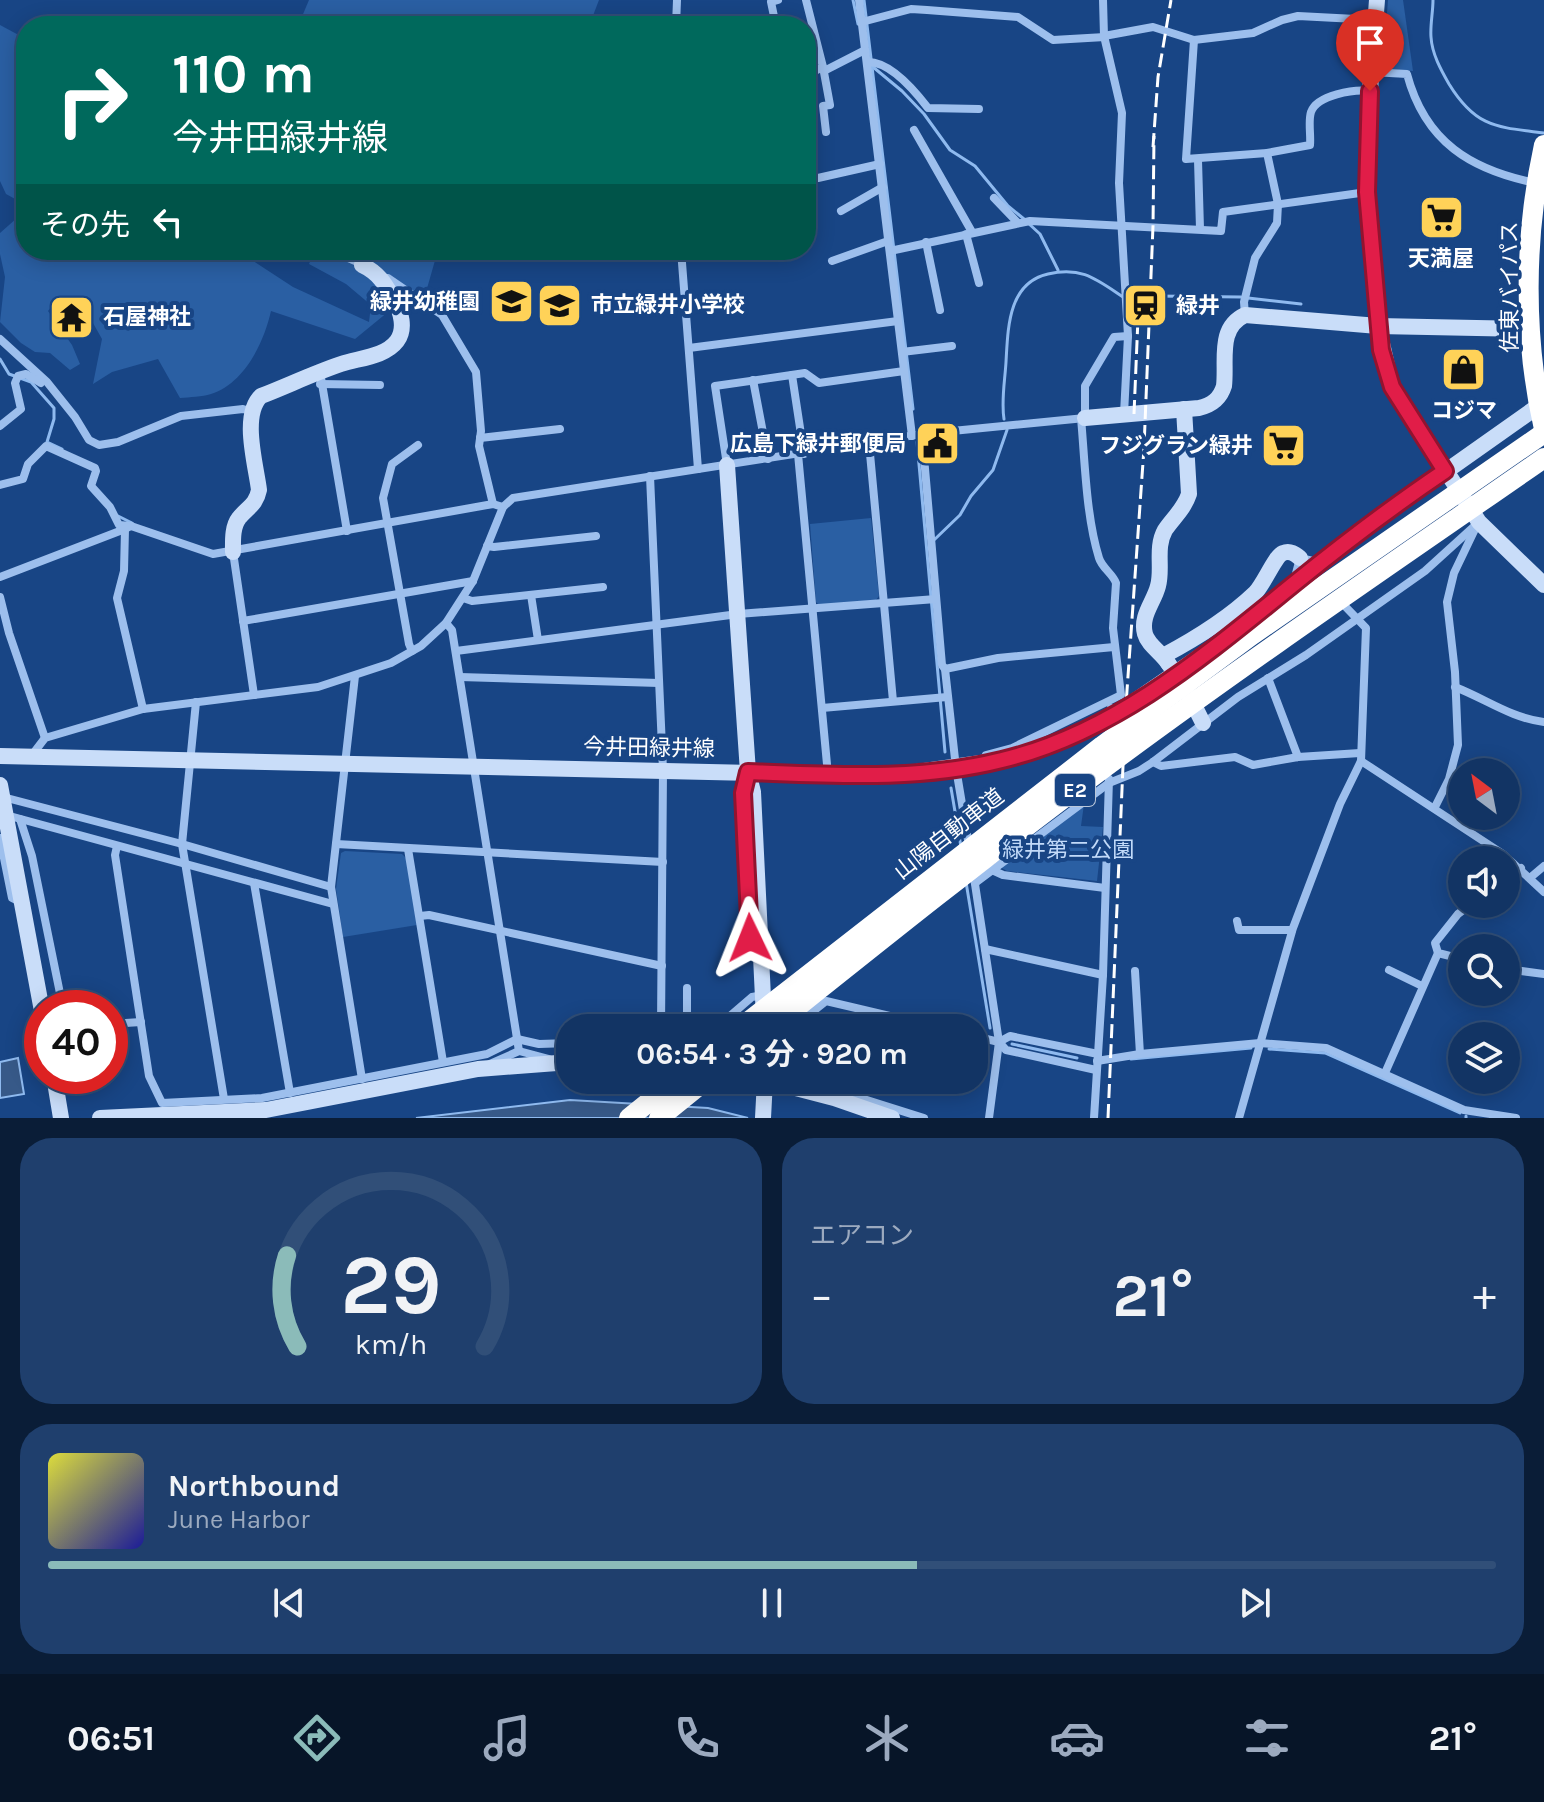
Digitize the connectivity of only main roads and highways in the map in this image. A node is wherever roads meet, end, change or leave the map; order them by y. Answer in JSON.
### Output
{"nodes":[{"id":1,"x":1544,"y":145,"type":"edge"},
{"id":2,"x":1541,"y":404,"type":"edge"},
{"id":3,"x":1544,"y":431,"type":"edge"},
{"id":4,"x":1544,"y":460,"type":"edge"},
{"id":5,"x":1544,"y":471,"type":"edge"},
{"id":6,"x":1390,"y":565,"type":"junction"},
{"id":7,"x":758,"y":1014,"type":"edge"},
{"id":8,"x":789,"y":1014,"type":"edge"},
{"id":9,"x":659,"y":1094,"type":"edge"},
{"id":10,"x":689,"y":1094,"type":"edge"},
{"id":11,"x":629,"y":1118,"type":"edge"},
{"id":12,"x":659,"y":1118,"type":"edge"}],
"edges":[{"from":1,"to":2,"type":"highway","name":"佐東バイパス"},
{"from":2,"to":3,"type":"highway","name":"佐東バイパス"},
{"from":3,"to":7,"type":"highway","name":"山陽自動車道","number":"E2","bridge":true},
{"from":4,"to":6,"type":"highway","name":"山陽自動車道","number":"E2","bridge":true},
{"from":5,"to":6,"type":"highway","bridge":true},
{"from":6,"to":8,"type":"highway","name":"山陽自動車道","number":"E2","bridge":true},
{"from":9,"to":11,"type":"highway"},
{"from":10,"to":12,"type":"highway"}]}
